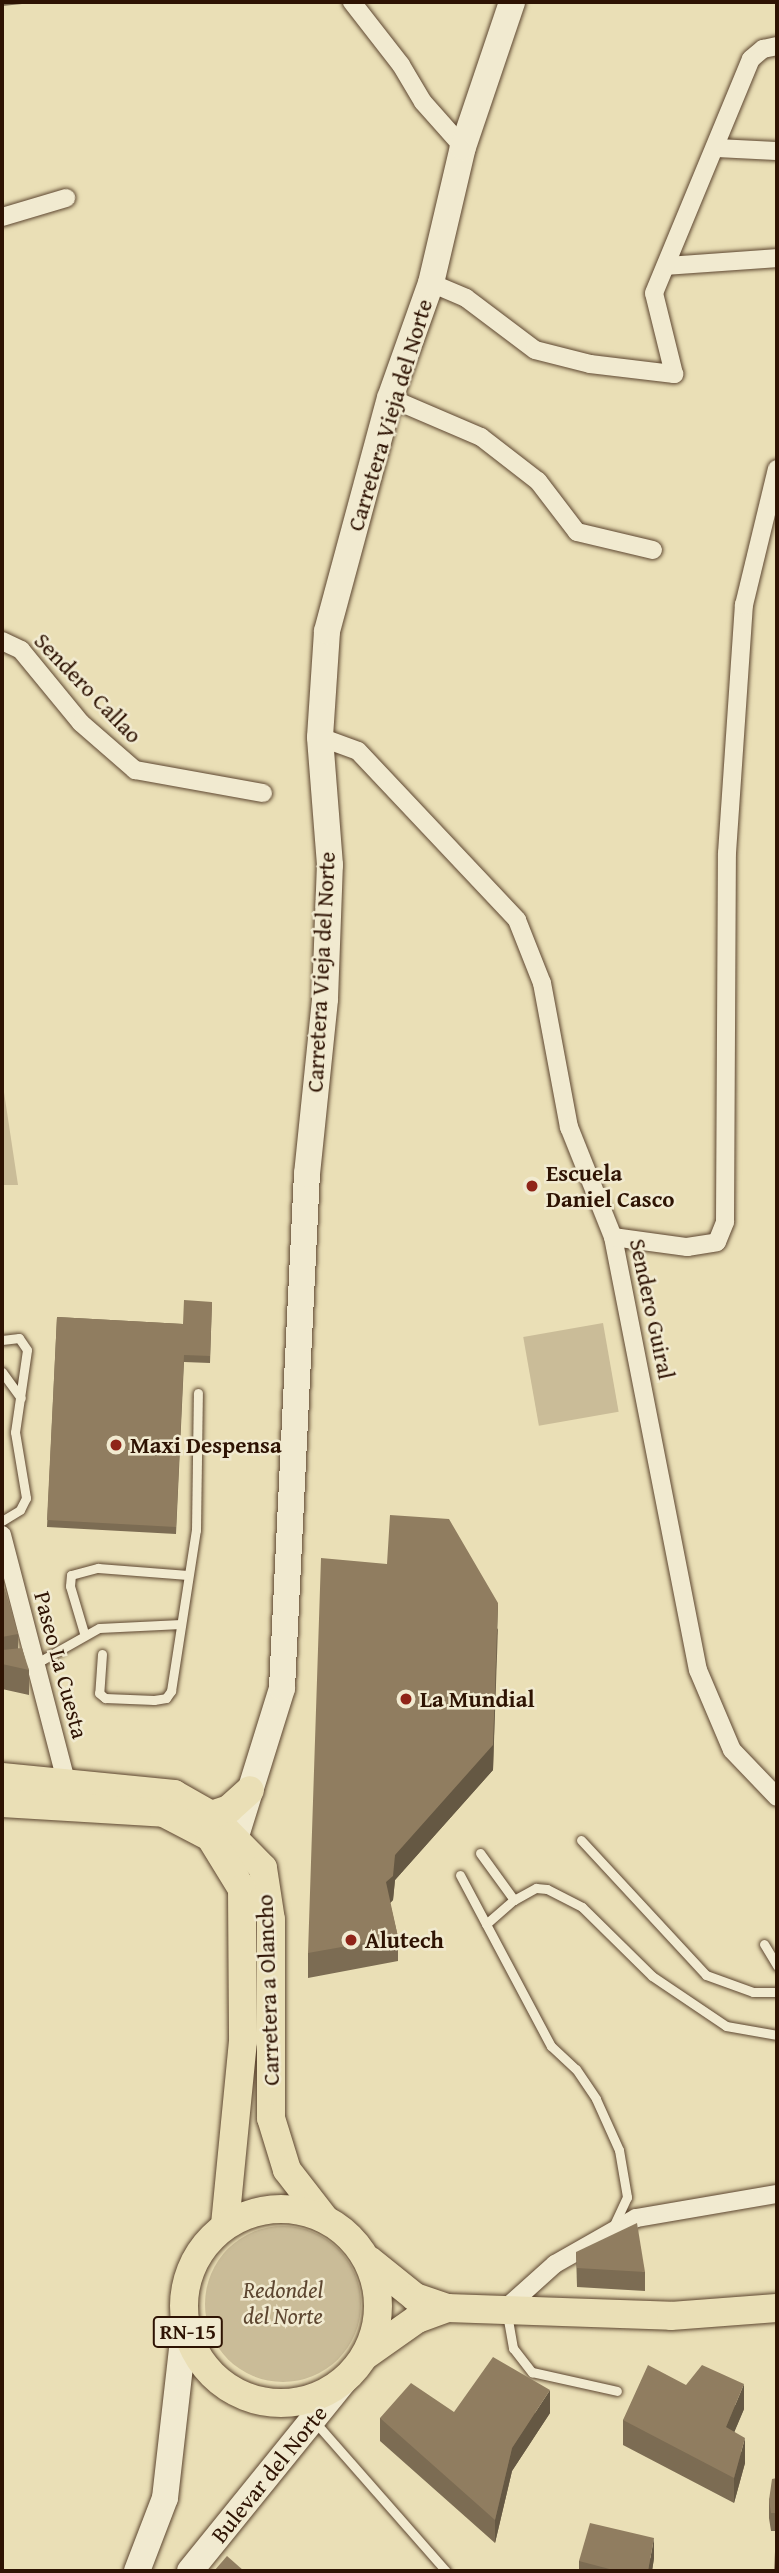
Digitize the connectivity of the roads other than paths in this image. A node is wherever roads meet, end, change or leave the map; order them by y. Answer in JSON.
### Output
{"nodes":[{"id":1,"x":352,"y":2,"type":"edge"},
{"id":2,"x":512,"y":2,"type":"edge"},
{"id":3,"x":777,"y":46,"type":"edge"},
{"id":4,"x":463,"y":146,"type":"junction"},
{"id":5,"x":716,"y":148,"type":"junction"},
{"id":6,"x":777,"y":151,"type":"edge"},
{"id":7,"x":66,"y":198,"type":"dead end"},
{"id":8,"x":2,"y":217,"type":"edge"},
{"id":9,"x":777,"y":258,"type":"edge"},
{"id":10,"x":666,"y":267,"type":"junction"},
{"id":11,"x":431,"y":283,"type":"junction"},
{"id":12,"x":390,"y":398,"type":"junction"},
{"id":13,"x":777,"y":469,"type":"edge"},
{"id":14,"x":653,"y":550,"type":"dead end"},
{"id":15,"x":2,"y":641,"type":"edge"},
{"id":16,"x":320,"y":737,"type":"junction"},
{"id":17,"x":263,"y":793,"type":"dead end"},
{"id":18,"x":613,"y":1237,"type":"junction"},
{"id":19,"x":2,"y":1340,"type":"edge"},
{"id":20,"x":2,"y":1371,"type":"edge"},
{"id":21,"x":198,"y":1393,"type":"dead end"},
{"id":22,"x":21,"y":1398,"type":"junction"},
{"id":23,"x":2,"y":1521,"type":"edge"},
{"id":24,"x":2,"y":1535,"type":"edge"},
{"id":25,"x":188,"y":1575,"type":"junction"},
{"id":26,"x":181,"y":1624,"type":"junction"},
{"id":27,"x":84,"y":1633,"type":"junction"},
{"id":28,"x":102,"y":1654,"type":"dead end"},
{"id":29,"x":31,"y":1665,"type":"junction"},
{"id":30,"x":2,"y":1777,"type":"edge"},
{"id":31,"x":250,"y":1790,"type":"junction"},
{"id":32,"x":69,"y":1795,"type":"junction"},
{"id":33,"x":777,"y":1797,"type":"edge"},
{"id":34,"x":2,"y":1803,"type":"edge"},
{"id":35,"x":211,"y":1815,"type":"junction"},
{"id":36,"x":236,"y":1836,"type":"junction"},
{"id":37,"x":581,"y":1840,"type":"dead end"},
{"id":38,"x":480,"y":1853,"type":"dead end"},
{"id":39,"x":460,"y":1875,"type":"dead end"},
{"id":40,"x":514,"y":1900,"type":"junction"},
{"id":41,"x":485,"y":1924,"type":"junction"},
{"id":42,"x":764,"y":1944,"type":"dead end"},
{"id":43,"x":777,"y":1966,"type":"edge"},
{"id":44,"x":777,"y":1992,"type":"edge"},
{"id":45,"x":777,"y":2035,"type":"edge"},
{"id":46,"x":777,"y":2194,"type":"edge"},
{"id":47,"x":325,"y":2219,"type":"junction"},
{"id":48,"x":225,"y":2226,"type":"junction"},
{"id":49,"x":610,"y":2232,"type":"junction"},
{"id":50,"x":364,"y":2254,"type":"junction"},
{"id":51,"x":447,"y":2308,"type":"junction"},
{"id":52,"x":506,"y":2308,"type":"junction"},
{"id":53,"x":777,"y":2308,"type":"edge"},
{"id":54,"x":185,"y":2323,"type":"junction"},
{"id":55,"x":356,"y":2367,"type":"junction"},
{"id":56,"x":617,"y":2391,"type":"dead end"},
{"id":57,"x":313,"y":2421,"type":"junction"},
{"id":58,"x":137,"y":2571,"type":"edge"},
{"id":59,"x":190,"y":2571,"type":"edge"},
{"id":60,"x":446,"y":2571,"type":"edge"}],
"edges":[{"from":1,"to":4,"type":"street"},
{"from":2,"to":4,"type":"street","name":"Carretera Vieja del Norte"},
{"from":3,"to":5,"type":"street"},
{"from":4,"to":11,"type":"street","name":"Carretera Vieja del Norte"},
{"from":5,"to":6,"type":"street"},
{"from":5,"to":10,"type":"street"},
{"from":7,"to":8,"type":"street"},
{"from":9,"to":10,"type":"street"},
{"from":10,"to":11,"type":"street"},
{"from":11,"to":12,"type":"street","name":"Carretera Vieja del Norte"},
{"from":12,"to":14,"type":"street"},
{"from":12,"to":16,"type":"street","name":"Carretera Vieja del Norte"},
{"from":13,"to":18,"type":"street"},
{"from":15,"to":17,"type":"street","name":"Sendero Callao"},
{"from":16,"to":18,"type":"street","name":"Sendero Guiral"},
{"from":16,"to":31,"type":"street","name":"Carretera Vieja del Norte"},
{"from":18,"to":33,"type":"street","name":"Sendero Guiral"},
{"from":19,"to":22,"type":"lane"},
{"from":20,"to":22,"type":"lane"},
{"from":21,"to":25,"type":"lane"},
{"from":22,"to":23,"type":"lane"},
{"from":24,"to":29,"type":"street","name":"Paseo La Cuesta"},
{"from":25,"to":26,"type":"lane"},
{"from":25,"to":27,"type":"lane"},
{"from":26,"to":27,"type":"lane"},
{"from":26,"to":28,"type":"lane"},
{"from":27,"to":29,"type":"lane"},
{"from":29,"to":32,"type":"street","name":"Paseo La Cuesta"},
{"from":30,"to":32,"type":"main road","name":"Carretera a Olancho","number":"RN-15"},
{"from":31,"to":35,"type":"main road"},
{"from":31,"to":36,"type":"street","name":"Carretera Vieja del Norte"},
{"from":32,"to":34,"type":"main road","name":"Carretera a Olancho","number":"RN-15"},
{"from":32,"to":35,"type":"main road","name":"Carretera a Olancho","number":"RN-15"},
{"from":32,"to":48,"type":"main road","name":"Carretera a Olancho","number":"RN-15"},
{"from":35,"to":36,"type":"main road","name":"Carretera a Olancho","number":"RN-15"},
{"from":36,"to":47,"type":"main road","name":"Carretera a Olancho","number":"RN-15"},
{"from":37,"to":44,"type":"lane"},
{"from":38,"to":40,"type":"lane"},
{"from":39,"to":41,"type":"lane"},
{"from":40,"to":41,"type":"lane"},
{"from":40,"to":45,"type":"lane"},
{"from":41,"to":49,"type":"lane"},
{"from":42,"to":43,"type":"lane"},
{"from":46,"to":49,"type":"street"},
{"from":47,"to":48,"type":"main road","number":"RN-15"},
{"from":47,"to":50,"type":"main road","number":"RN-15"},
{"from":48,"to":54,"type":"main road","number":"RN-15"},
{"from":49,"to":52,"type":"street"},
{"from":50,"to":51,"type":"main road","number":"RN-15"},
{"from":50,"to":55,"type":"main road","number":"RN-15"},
{"from":51,"to":52,"type":"main road","number":"RN-15"},
{"from":51,"to":55,"type":"main road","number":"RN-15"},
{"from":52,"to":53,"type":"main road","number":"RN-15"},
{"from":52,"to":56,"type":"lane"},
{"from":54,"to":55,"type":"main road","number":"RN-15"},
{"from":54,"to":58,"type":"street"},
{"from":55,"to":57,"type":"street","name":"Bulevar del Norte"},
{"from":57,"to":59,"type":"street","name":"Bulevar del Norte"},
{"from":57,"to":60,"type":"lane"}]}
